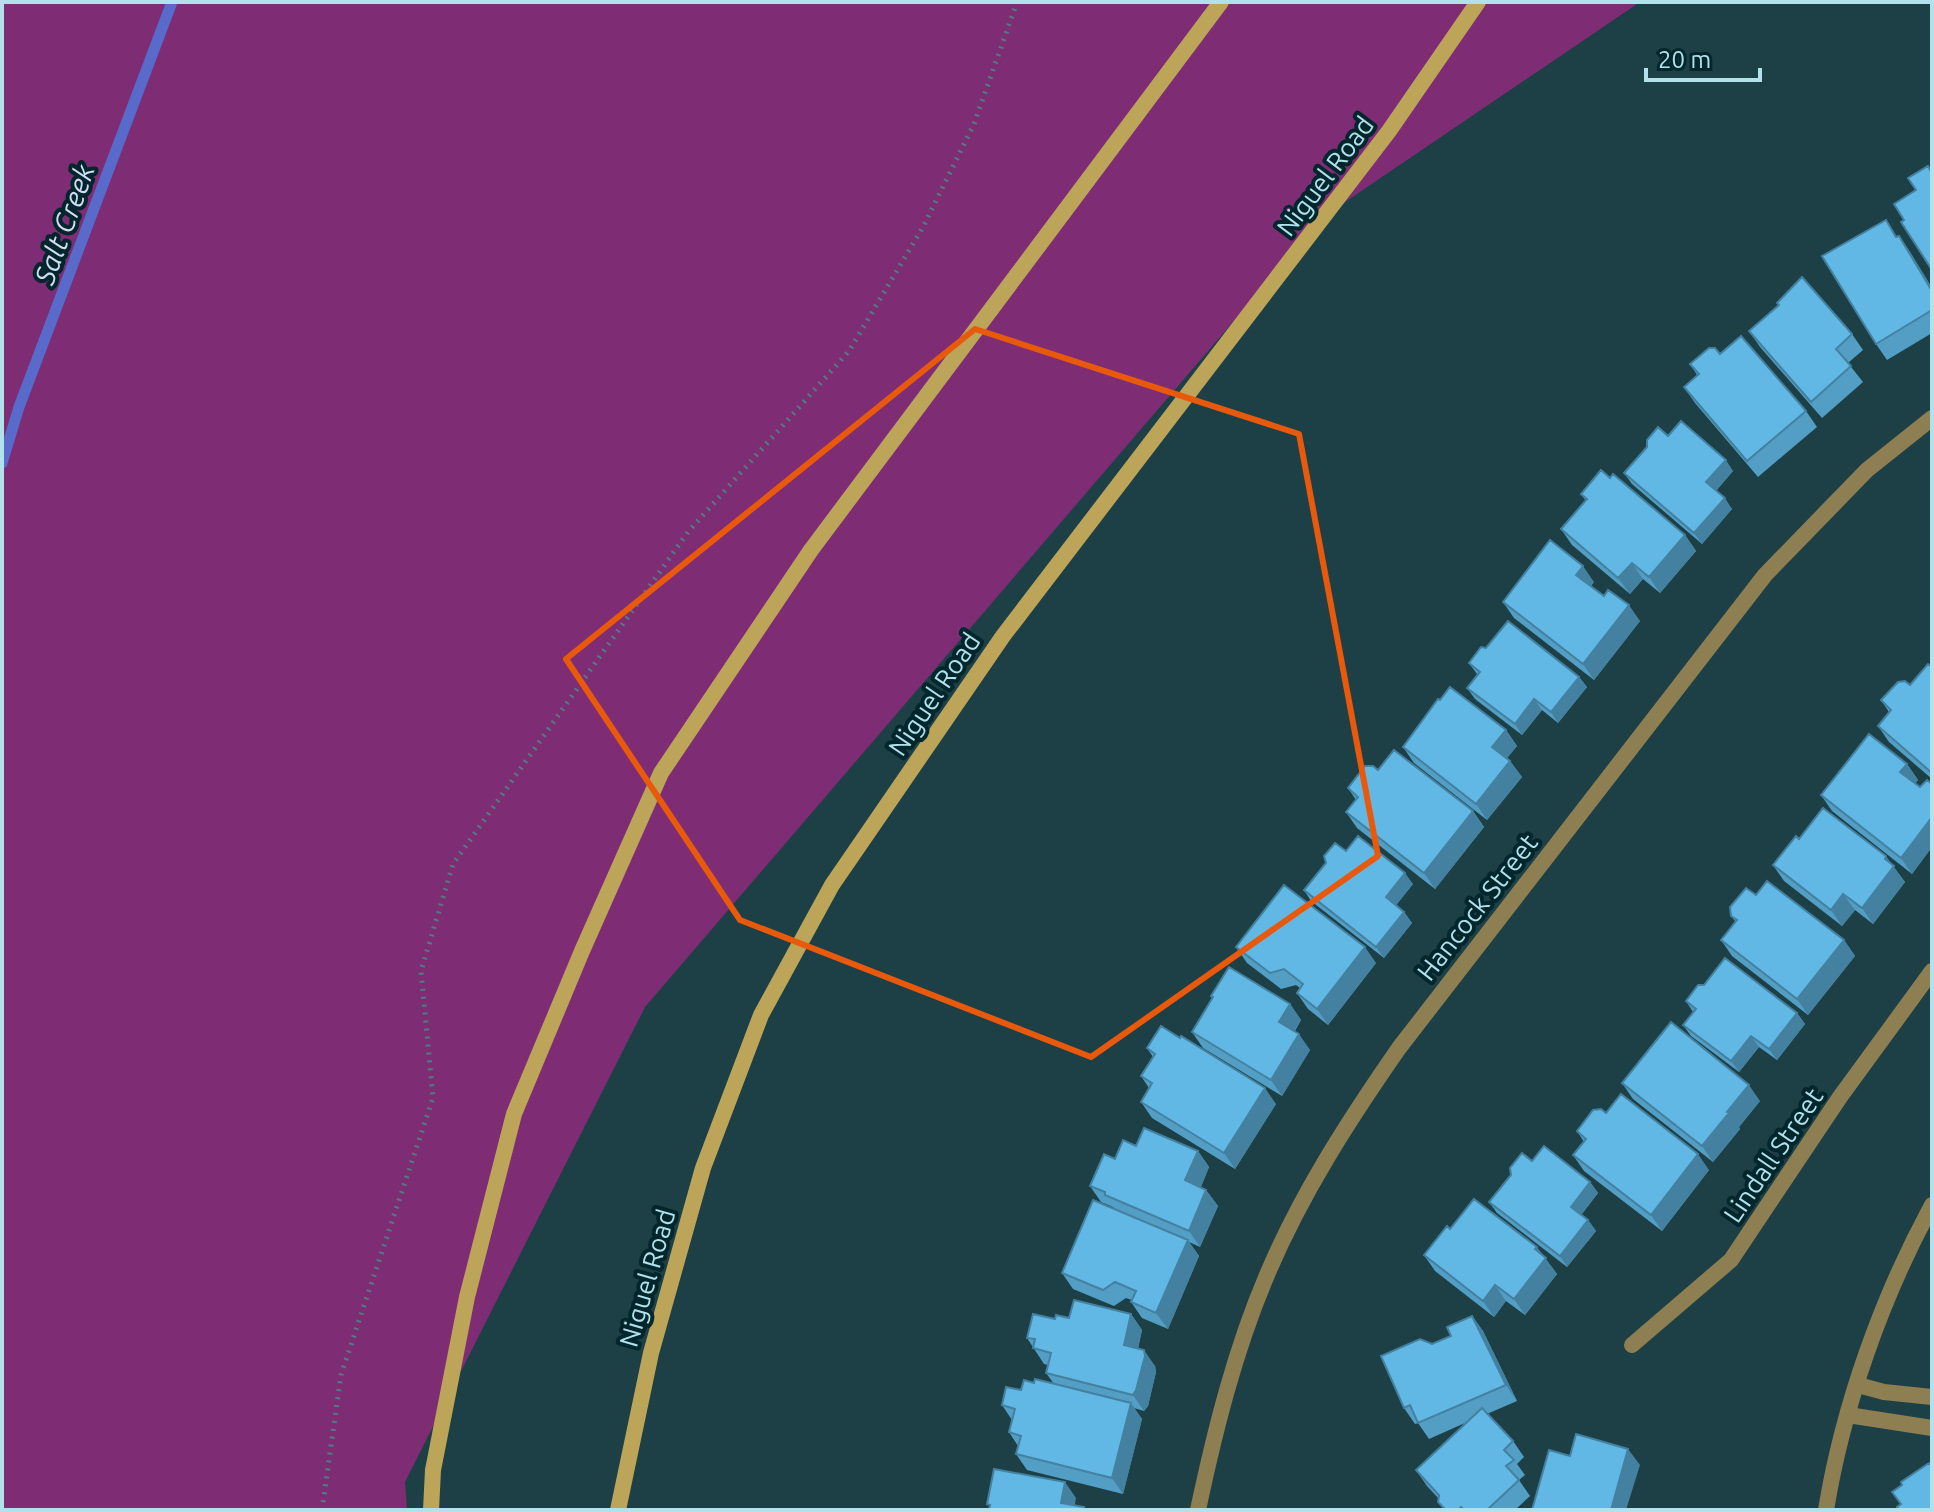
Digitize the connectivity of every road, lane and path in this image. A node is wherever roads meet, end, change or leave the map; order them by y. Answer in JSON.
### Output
{"nodes":[{"id":1,"x":1017,"y":2,"type":"edge"},
{"id":2,"x":1221,"y":2,"type":"edge"},
{"id":3,"x":1478,"y":2,"type":"edge"},
{"id":4,"x":1932,"y":418,"type":"edge"},
{"id":5,"x":1932,"y":971,"type":"edge"},
{"id":6,"x":1932,"y":1205,"type":"edge"},
{"id":7,"x":1632,"y":1345,"type":"dead end"},
{"id":8,"x":1858,"y":1385,"type":"junction"},
{"id":9,"x":1932,"y":1397,"type":"edge"},
{"id":10,"x":1848,"y":1415,"type":"junction"},
{"id":11,"x":1932,"y":1428,"type":"edge"},
{"id":12,"x":322,"y":1510,"type":"edge"},
{"id":13,"x":431,"y":1510,"type":"edge"},
{"id":14,"x":618,"y":1510,"type":"edge"},
{"id":15,"x":1198,"y":1510,"type":"edge"},
{"id":16,"x":1826,"y":1510,"type":"edge"}],
"edges":[{"from":1,"to":12,"type":"path"},
{"from":2,"to":13,"type":"main road"},
{"from":3,"to":14,"type":"main road","name":"Niguel Road"},
{"from":4,"to":15,"type":"street","name":"Hancock Street"},
{"from":5,"to":7,"type":"street","name":"Lindall Street"},
{"from":6,"to":8,"type":"street"},
{"from":8,"to":9,"type":"street"},
{"from":8,"to":10,"type":"street"},
{"from":10,"to":11,"type":"street"},
{"from":10,"to":16,"type":"street"}]}
